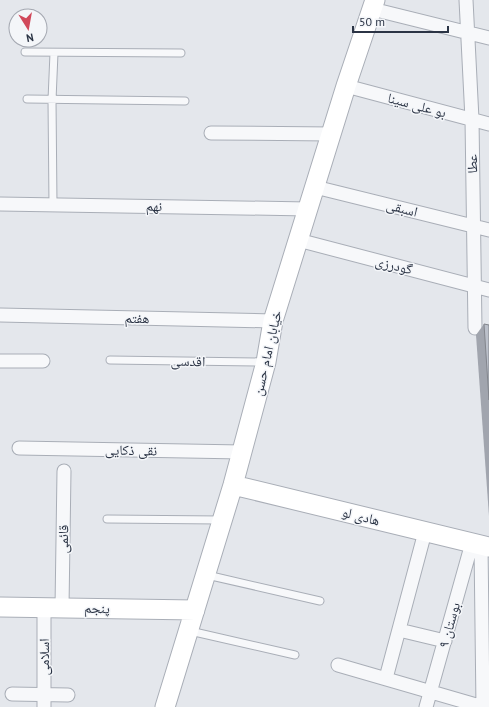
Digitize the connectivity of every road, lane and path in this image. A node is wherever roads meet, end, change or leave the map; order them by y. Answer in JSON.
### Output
{"nodes":[{"id":1,"x":466,"y":0,"type":"edge"},
{"id":2,"x":373,"y":5,"type":"edge"},
{"id":3,"x":467,"y":33,"type":"junction"},
{"id":4,"x":489,"y":38,"type":"edge"},
{"id":5,"x":25,"y":52,"type":"dead end"},
{"id":6,"x":54,"y":53,"type":"junction"},
{"id":7,"x":180,"y":53,"type":"dead end"},
{"id":8,"x":346,"y":86,"type":"junction"},
{"id":9,"x":28,"y":99,"type":"dead end"},
{"id":10,"x":52,"y":100,"type":"junction"},
{"id":11,"x":185,"y":101,"type":"dead end"},
{"id":12,"x":472,"y":119,"type":"junction"},
{"id":13,"x":489,"y":124,"type":"edge"},
{"id":14,"x":211,"y":133,"type":"dead end"},
{"id":15,"x":332,"y":134,"type":"junction"},
{"id":16,"x":315,"y":186,"type":"junction"},
{"id":17,"x":0,"y":204,"type":"edge"},
{"id":18,"x":53,"y":205,"type":"junction"},
{"id":19,"x":308,"y":209,"type":"junction"},
{"id":20,"x":474,"y":226,"type":"junction"},
{"id":21,"x":489,"y":230,"type":"edge"},
{"id":22,"x":298,"y":240,"type":"junction"},
{"id":23,"x":474,"y":286,"type":"junction"},
{"id":24,"x":489,"y":290,"type":"edge"},
{"id":25,"x":0,"y":315,"type":"edge"},
{"id":26,"x":273,"y":321,"type":"junction"},
{"id":27,"x":475,"y":328,"type":"dead end"},
{"id":28,"x":110,"y":360,"type":"dead end"},
{"id":29,"x":0,"y":361,"type":"edge"},
{"id":30,"x":43,"y":361,"type":"dead end"},
{"id":31,"x":266,"y":362,"type":"junction"},
{"id":32,"x":19,"y":448,"type":"dead end"},
{"id":33,"x":242,"y":452,"type":"junction"},
{"id":34,"x":64,"y":471,"type":"dead end"},
{"id":35,"x":233,"y":485,"type":"junction"},
{"id":36,"x":107,"y":519,"type":"dead end"},
{"id":37,"x":222,"y":520,"type":"junction"},
{"id":38,"x":426,"y":532,"type":"junction"},
{"id":39,"x":481,"y":545,"type":"edge"},
{"id":40,"x":206,"y":575,"type":"junction"},
{"id":41,"x":320,"y":601,"type":"dead end"},
{"id":42,"x":485,"y":602,"type":"edge"},
{"id":43,"x":0,"y":607,"type":"edge"},
{"id":44,"x":53,"y":608,"type":"junction"},
{"id":45,"x":195,"y":610,"type":"junction"},
{"id":46,"x":189,"y":630,"type":"junction"},
{"id":47,"x":399,"y":630,"type":"junction"},
{"id":48,"x":445,"y":641,"type":"junction"},
{"id":49,"x":295,"y":655,"type":"dead end"},
{"id":50,"x":338,"y":665,"type":"dead end"},
{"id":51,"x":386,"y":678,"type":"junction"},
{"id":52,"x":431,"y":691,"type":"junction"},
{"id":53,"x":12,"y":694,"type":"dead end"},
{"id":54,"x":68,"y":695,"type":"dead end"},
{"id":55,"x":44,"y":701,"type":"edge"},
{"id":56,"x":484,"y":704,"type":"edge"},
{"id":57,"x":166,"y":707,"type":"edge"},
{"id":58,"x":426,"y":707,"type":"edge"}],
"edges":[{"from":1,"to":3,"type":"street","name":"عطا"},
{"from":2,"to":3,"type":"street"},
{"from":2,"to":8,"type":"street","name":"خیابان امام حسن"},
{"from":3,"to":4,"type":"street"},
{"from":3,"to":12,"type":"street","name":"عطا"},
{"from":5,"to":6,"type":"lane"},
{"from":6,"to":7,"type":"lane"},
{"from":6,"to":10,"type":"lane"},
{"from":8,"to":12,"type":"street","name":"بو علی سینا"},
{"from":8,"to":15,"type":"street","name":"خیابان امام حسن"},
{"from":9,"to":10,"type":"lane"},
{"from":10,"to":11,"type":"lane"},
{"from":10,"to":18,"type":"lane"},
{"from":12,"to":13,"type":"street","name":"بو علی سینا"},
{"from":12,"to":20,"type":"street","name":"عطا"},
{"from":14,"to":15,"type":"street"},
{"from":15,"to":16,"type":"street","name":"خیابان امام حسن"},
{"from":16,"to":19,"type":"street","name":"خیابان امام حسن"},
{"from":16,"to":20,"type":"street","name":"اسبقی"},
{"from":17,"to":18,"type":"street","name":"نهم"},
{"from":18,"to":19,"type":"street","name":"نهم"},
{"from":19,"to":22,"type":"street","name":"خیابان امام حسن"},
{"from":20,"to":21,"type":"street","name":"اسبقی"},
{"from":20,"to":23,"type":"street","name":"عطا"},
{"from":22,"to":23,"type":"street","name":"گودرزی"},
{"from":22,"to":26,"type":"street","name":"خیابان امام حسن"},
{"from":23,"to":24,"type":"street","name":"گودرزی"},
{"from":23,"to":27,"type":"street","name":"عطا"},
{"from":25,"to":26,"type":"street","name":"هفتم"},
{"from":26,"to":31,"type":"street","name":"خیابان امام حسن"},
{"from":28,"to":31,"type":"lane","name":"اقدسی"},
{"from":29,"to":30,"type":"street"},
{"from":31,"to":33,"type":"street","name":"خیابان امام حسن"},
{"from":32,"to":33,"type":"street","name":"نقی ذکایی"},
{"from":33,"to":35,"type":"street","name":"خیابان امام حسن"},
{"from":34,"to":44,"type":"street","name":"قائمی"},
{"from":35,"to":37,"type":"street","name":"خیابان امام حسن"},
{"from":35,"to":38,"type":"street","name":"هادی لو"},
{"from":36,"to":37,"type":"lane"},
{"from":37,"to":40,"type":"street","name":"خیابان امام حسن"},
{"from":38,"to":39,"type":"street","name":"هادی لو"},
{"from":38,"to":47,"type":"street"},
{"from":39,"to":42,"type":"street"},
{"from":39,"to":48,"type":"street","name":"بوستان ۹"},
{"from":40,"to":41,"type":"lane"},
{"from":40,"to":45,"type":"street","name":"خیابان امام حسن"},
{"from":42,"to":56,"type":"street"},
{"from":43,"to":44,"type":"street","name":"پنجم"},
{"from":44,"to":45,"type":"street","name":"پنجم"},
{"from":44,"to":55,"type":"street","name":"اسلامی"},
{"from":45,"to":46,"type":"street","name":"خیابان امام حسن"},
{"from":46,"to":49,"type":"lane"},
{"from":46,"to":57,"type":"street","name":"خیابان امام حسن"},
{"from":47,"to":48,"type":"street"},
{"from":47,"to":51,"type":"street"},
{"from":48,"to":52,"type":"street","name":"بوستان ۹"},
{"from":50,"to":51,"type":"street"},
{"from":51,"to":52,"type":"street"},
{"from":52,"to":56,"type":"street"},
{"from":52,"to":58,"type":"street","name":"بوستان ۹"},
{"from":53,"to":55,"type":"street"},
{"from":54,"to":55,"type":"street"}]}
